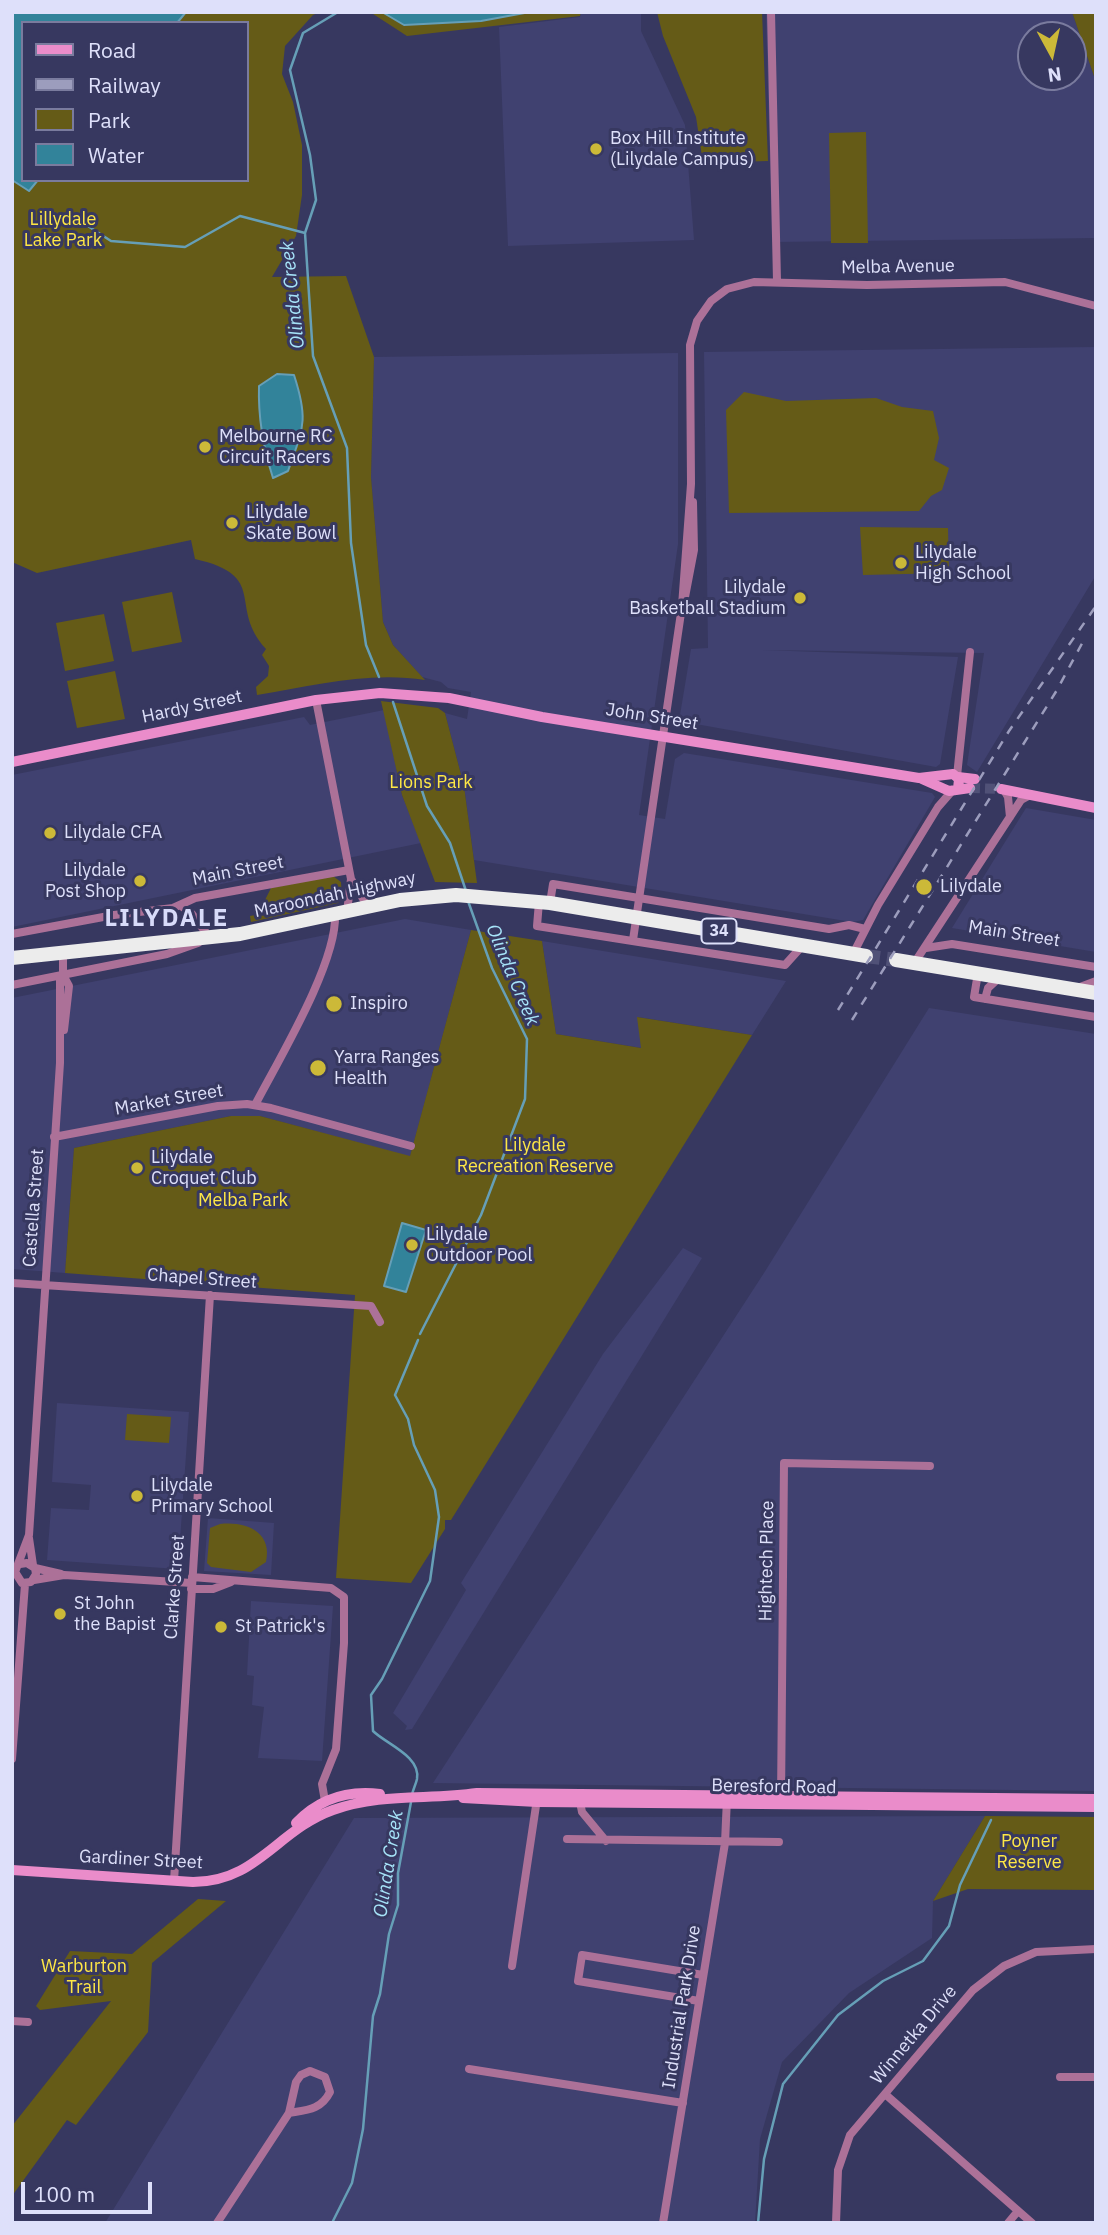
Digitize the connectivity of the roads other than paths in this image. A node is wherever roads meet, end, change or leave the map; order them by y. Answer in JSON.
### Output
{"nodes":[{"id":1,"x":771,"y":12,"type":"edge"},
{"id":2,"x":776,"y":281,"type":"junction"},
{"id":3,"x":1096,"y":306,"type":"edge"},
{"id":4,"x":970,"y":652,"type":"dead end"},
{"id":5,"x":380,"y":693,"type":"joint"},
{"id":6,"x":316,"y":700,"type":"junction"},
{"id":7,"x":665,"y":736,"type":"junction"},
{"id":8,"x":12,"y":762,"type":"edge"},
{"id":9,"x":952,"y":782,"type":"junction"},
{"id":10,"x":973,"y":784,"type":"tunnel mouth"},
{"id":11,"x":1003,"y":788,"type":"joint"},
{"id":12,"x":1032,"y":794,"type":"junction"},
{"id":13,"x":1096,"y":808,"type":"edge"},
{"id":14,"x":1010,"y":817,"type":"junction"},
{"id":15,"x":350,"y":874,"type":"junction"},
{"id":16,"x":639,"y":898,"type":"junction"},
{"id":17,"x":549,"y":903,"type":"junction"},
{"id":18,"x":180,"y":905,"type":"junction"},
{"id":19,"x":368,"y":907,"type":"junction"},
{"id":20,"x":341,"y":913,"type":"junction"},
{"id":21,"x":636,"y":918,"type":"junction"},
{"id":22,"x":865,"y":929,"type":"junction"},
{"id":23,"x":12,"y":934,"type":"edge"},
{"id":24,"x":211,"y":938,"type":"junction"},
{"id":25,"x":633,"y":940,"type":"junction"},
{"id":26,"x":803,"y":945,"type":"junction"},
{"id":27,"x":926,"y":948,"type":"junction"},
{"id":28,"x":63,"y":951,"type":"junction"},
{"id":29,"x":860,"y":955,"type":"joint"},
{"id":30,"x":14,"y":957,"type":"edge"},
{"id":31,"x":896,"y":960,"type":"tunnel mouth"},
{"id":32,"x":915,"y":962,"type":"junction"},
{"id":33,"x":1096,"y":967,"type":"edge"},
{"id":34,"x":978,"y":973,"type":"junction"},
{"id":35,"x":64,"y":975,"type":"junction"},
{"id":36,"x":1000,"y":977,"type":"junction"},
{"id":37,"x":1096,"y":981,"type":"edge"},
{"id":38,"x":12,"y":985,"type":"edge"},
{"id":39,"x":1074,"y":990,"type":"junction"},
{"id":40,"x":1096,"y":993,"type":"edge"},
{"id":41,"x":985,"y":999,"type":"junction"},
{"id":42,"x":1096,"y":1017,"type":"edge"},
{"id":43,"x":256,"y":1105,"type":"junction"},
{"id":44,"x":54,"y":1137,"type":"junction"},
{"id":45,"x":411,"y":1146,"type":"dead end"},
{"id":46,"x":12,"y":1283,"type":"edge"},
{"id":47,"x":45,"y":1284,"type":"junction"},
{"id":48,"x":210,"y":1295,"type":"junction"},
{"id":49,"x":380,"y":1322,"type":"dead end"},
{"id":50,"x":930,"y":1466,"type":"dead end"},
{"id":51,"x":29,"y":1535,"type":"junction"},
{"id":52,"x":17,"y":1566,"type":"edge"},
{"id":53,"x":34,"y":1567,"type":"junction"},
{"id":54,"x":64,"y":1575,"type":"junction"},
{"id":55,"x":14,"y":1578,"type":"edge"},
{"id":56,"x":34,"y":1580,"type":"junction"},
{"id":57,"x":192,"y":1583,"type":"junction"},
{"id":58,"x":25,"y":1584,"type":"junction"},
{"id":59,"x":12,"y":1759,"type":"edge"},
{"id":60,"x":537,"y":1797,"type":"junction"},
{"id":61,"x":579,"y":1798,"type":"junction"},
{"id":62,"x":727,"y":1799,"type":"junction"},
{"id":63,"x":781,"y":1800,"type":"junction"},
{"id":64,"x":1096,"y":1800,"type":"edge"},
{"id":65,"x":327,"y":1806,"type":"junction"},
{"id":66,"x":1096,"y":1808,"type":"edge"},
{"id":67,"x":282,"y":1839,"type":"joint"},
{"id":68,"x":568,"y":1839,"type":"dead end"},
{"id":69,"x":606,"y":1841,"type":"junction"},
{"id":70,"x":779,"y":1842,"type":"dead end"},
{"id":71,"x":725,"y":1843,"type":"junction"},
{"id":72,"x":12,"y":1870,"type":"edge"},
{"id":73,"x":174,"y":1881,"type":"junction"},
{"id":74,"x":1096,"y":1949,"type":"edge"},
{"id":75,"x":512,"y":1966,"type":"dead end"},
{"id":76,"x":703,"y":1975,"type":"junction"},
{"id":77,"x":699,"y":2001,"type":"junction"},
{"id":78,"x":12,"y":2021,"type":"edge"},
{"id":79,"x":28,"y":2022,"type":"dead end"},
{"id":80,"x":469,"y":2069,"type":"dead end"},
{"id":81,"x":1060,"y":2077,"type":"dead end"},
{"id":82,"x":1096,"y":2077,"type":"edge"},
{"id":83,"x":885,"y":2094,"type":"junction"},
{"id":84,"x":683,"y":2103,"type":"junction"},
{"id":85,"x":289,"y":2113,"type":"junction"},
{"id":86,"x":1018,"y":2211,"type":"junction"},
{"id":87,"x":218,"y":2223,"type":"edge"},
{"id":88,"x":663,"y":2223,"type":"edge"},
{"id":89,"x":836,"y":2223,"type":"edge"},
{"id":90,"x":1008,"y":2223,"type":"edge"},
{"id":91,"x":1032,"y":2223,"type":"edge"}],
"edges":[{"from":1,"to":2,"type":"street"},
{"from":2,"to":3,"type":"street","name":"Melba Avenue"},
{"from":2,"to":7,"type":"street","name":"Melba Avenue"},
{"from":4,"to":9,"type":"street"},
{"from":5,"to":6,"type":"main road","name":"Hardy Street"},
{"from":5,"to":7,"type":"main road","name":"John Street"},
{"from":6,"to":8,"type":"main road","name":"Hardy Street"},
{"from":6,"to":15,"type":"street"},
{"from":7,"to":9,"type":"main road","name":"John Street"},
{"from":7,"to":16,"type":"street"},
{"from":9,"to":10,"type":"main road","name":"John Street"},
{"from":9,"to":22,"type":"street"},
{"from":11,"to":12,"type":"main road"},
{"from":11,"to":14,"type":"street"},
{"from":12,"to":13,"type":"main road"},
{"from":12,"to":14,"type":"street"},
{"from":14,"to":27,"type":"street"},
{"from":15,"to":18,"type":"street","name":"Main Street"},
{"from":15,"to":19,"type":"street"},
{"from":15,"to":20,"type":"street"},
{"from":16,"to":17,"type":"street"},
{"from":16,"to":21,"type":"street"},
{"from":16,"to":22,"type":"street"},
{"from":17,"to":19,"type":"highway","name":"Maroondah Highway","number":"34"},
{"from":17,"to":21,"type":"highway","number":"34"},
{"from":17,"to":25,"type":"street"},
{"from":18,"to":23,"type":"street","name":"Main Street"},
{"from":18,"to":24,"type":"street"},
{"from":19,"to":20,"type":"highway","name":"Maroondah Highway","number":"34"},
{"from":20,"to":24,"type":"highway","name":"Maroondah Highway","number":"34"},
{"from":20,"to":43,"type":"street"},
{"from":21,"to":25,"type":"street"},
{"from":21,"to":26,"type":"highway","number":"34"},
{"from":22,"to":29,"type":"street"},
{"from":24,"to":28,"type":"highway","name":"Maroondah Highway","number":"34"},
{"from":24,"to":35,"type":"street"},
{"from":25,"to":26,"type":"street"},
{"from":26,"to":29,"type":"highway","number":"34"},
{"from":27,"to":32,"type":"street"},
{"from":27,"to":33,"type":"street","name":"Main Street"},
{"from":28,"to":30,"type":"highway","name":"Maroondah Highway","number":"34"},
{"from":28,"to":35,"type":"street","name":"Castella Street"},
{"from":31,"to":32,"type":"highway"},
{"from":32,"to":34,"type":"highway"},
{"from":34,"to":36,"type":"highway"},
{"from":34,"to":41,"type":"street"},
{"from":35,"to":38,"type":"street"},
{"from":35,"to":44,"type":"street","name":"Castella Street"},
{"from":36,"to":39,"type":"highway"},
{"from":36,"to":41,"type":"street"},
{"from":37,"to":39,"type":"street"},
{"from":39,"to":40,"type":"highway"},
{"from":41,"to":42,"type":"street"},
{"from":43,"to":44,"type":"street","name":"Market Street"},
{"from":43,"to":45,"type":"street","name":"Market Street"},
{"from":44,"to":47,"type":"street","name":"Castella Street"},
{"from":46,"to":47,"type":"street","name":"Chapel Street"},
{"from":47,"to":48,"type":"street","name":"Chapel Street"},
{"from":47,"to":51,"type":"street","name":"Castella Street"},
{"from":48,"to":49,"type":"street","name":"Chapel Street"},
{"from":48,"to":57,"type":"street","name":"Clarke Street"},
{"from":50,"to":63,"type":"street","name":"Hightech Place"},
{"from":51,"to":52,"type":"street","name":"Castella Street"},
{"from":51,"to":53,"type":"street","name":"Castella Street"},
{"from":52,"to":53,"type":"street"},
{"from":52,"to":55,"type":"street","name":"Castella Street"},
{"from":53,"to":54,"type":"street"},
{"from":53,"to":56,"type":"street","name":"Castella Street"},
{"from":54,"to":56,"type":"street"},
{"from":54,"to":57,"type":"street"},
{"from":55,"to":58,"type":"street"},
{"from":56,"to":58,"type":"street"},
{"from":57,"to":65,"type":"street"},
{"from":57,"to":73,"type":"street","name":"Clarke Street"},
{"from":58,"to":59,"type":"street"},
{"from":60,"to":61,"type":"main road","name":"Beresford Road"},
{"from":60,"to":65,"type":"main road","name":"Beresford Road"},
{"from":60,"to":75,"type":"street"},
{"from":61,"to":62,"type":"main road","name":"Beresford Road"},
{"from":61,"to":69,"type":"street"},
{"from":62,"to":63,"type":"main road","name":"Beresford Road"},
{"from":62,"to":71,"type":"street","name":"Industrial Park Drive"},
{"from":63,"to":64,"type":"main road","name":"Beresford Road"},
{"from":63,"to":66,"type":"main road","name":"Beresford Road"},
{"from":65,"to":67,"type":"main road","name":"Beresford Road"},
{"from":67,"to":73,"type":"main road","name":"Gardiner Street"},
{"from":68,"to":69,"type":"street"},
{"from":69,"to":71,"type":"street"},
{"from":70,"to":71,"type":"street"},
{"from":71,"to":76,"type":"street","name":"Industrial Park Drive"},
{"from":72,"to":73,"type":"main road","name":"Gardiner Street"},
{"from":74,"to":83,"type":"street","name":"Winnetka Drive"},
{"from":76,"to":77,"type":"street","name":"Industrial Park Drive"},
{"from":76,"to":77,"type":"street"},
{"from":77,"to":84,"type":"street","name":"Industrial Park Drive"},
{"from":78,"to":79,"type":"street"},
{"from":80,"to":84,"type":"street"},
{"from":81,"to":82,"type":"street"},
{"from":83,"to":86,"type":"street"},
{"from":83,"to":89,"type":"street","name":"Winnetka Drive"},
{"from":84,"to":88,"type":"street","name":"Industrial Park Drive"},
{"from":85,"to":85,"type":"street"},
{"from":85,"to":87,"type":"street"},
{"from":86,"to":90,"type":"street"},
{"from":86,"to":91,"type":"street"}]}
